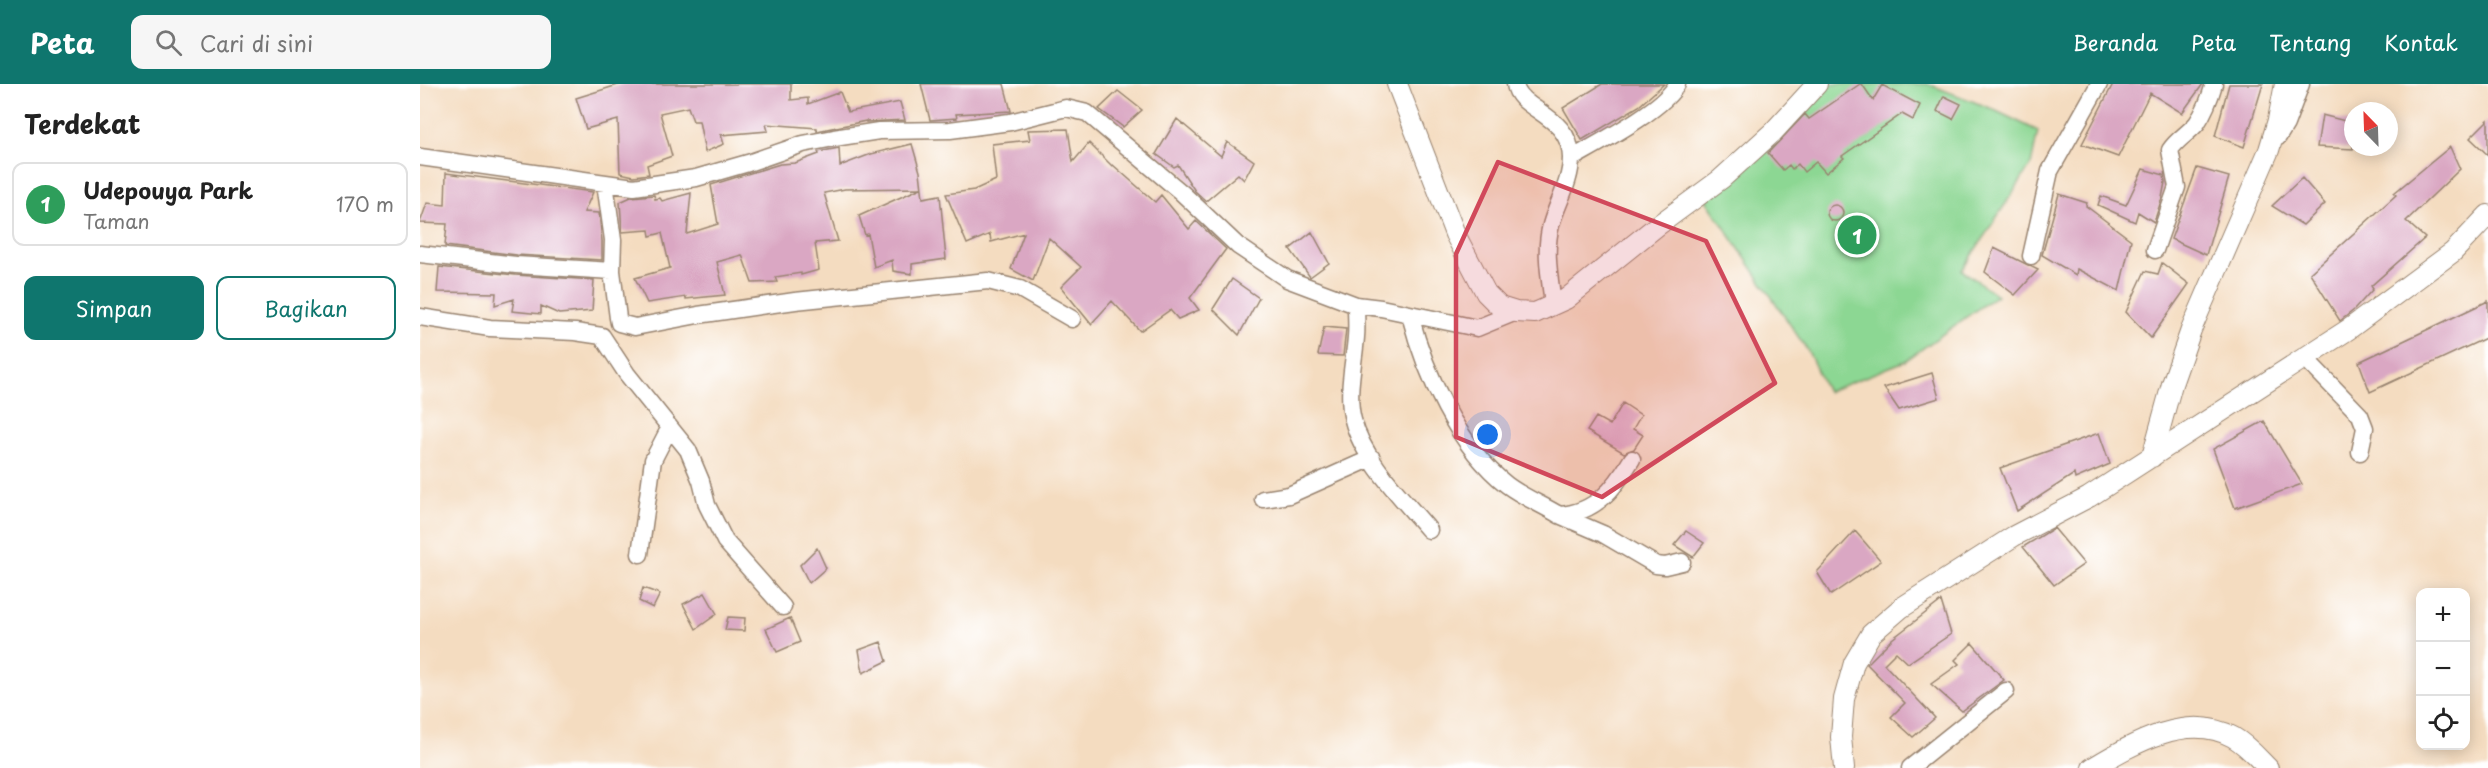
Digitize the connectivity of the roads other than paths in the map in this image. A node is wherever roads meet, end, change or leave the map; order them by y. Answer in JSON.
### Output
{"nodes":[{"id":1,"x":1397,"y":84,"type":"edge"},
{"id":2,"x":1515,"y":84,"type":"edge"},
{"id":3,"x":1677,"y":84,"type":"edge"},
{"id":4,"x":1817,"y":84,"type":"edge"},
{"id":5,"x":2099,"y":84,"type":"edge"},
{"id":6,"x":2214,"y":84,"type":"edge"},
{"id":7,"x":2285,"y":84,"type":"edge"},
{"id":8,"x":2301,"y":84,"type":"edge"},
{"id":9,"x":2269,"y":150,"type":"junction"},
{"id":10,"x":420,"y":157,"type":"edge"},
{"id":11,"x":1571,"y":159,"type":"junction"},
{"id":12,"x":605,"y":183,"type":"junction"},
{"id":13,"x":2488,"y":215,"type":"edge"},
{"id":14,"x":2155,"y":250,"type":"dead end"},
{"id":15,"x":420,"y":254,"type":"edge"},
{"id":16,"x":2031,"y":256,"type":"dead end"},
{"id":17,"x":612,"y":271,"type":"junction"},
{"id":18,"x":1553,"y":304,"type":"junction"},
{"id":19,"x":1356,"y":305,"type":"junction"},
{"id":20,"x":1516,"y":312,"type":"junction"},
{"id":21,"x":1410,"y":315,"type":"junction"},
{"id":22,"x":420,"y":317,"type":"edge"},
{"id":23,"x":1072,"y":319,"type":"dead end"},
{"id":24,"x":619,"y":323,"type":"junction"},
{"id":25,"x":596,"y":334,"type":"junction"},
{"id":26,"x":2305,"y":358,"type":"junction"},
{"id":27,"x":669,"y":429,"type":"junction"},
{"id":28,"x":2360,"y":452,"type":"dead end"},
{"id":29,"x":2152,"y":457,"type":"junction"},
{"id":30,"x":1372,"y":458,"type":"junction"},
{"id":31,"x":1632,"y":459,"type":"dead end"},
{"id":32,"x":1263,"y":499,"type":"dead end"},
{"id":33,"x":1559,"y":515,"type":"junction"},
{"id":34,"x":1429,"y":530,"type":"dead end"},
{"id":35,"x":640,"y":554,"type":"dead end"},
{"id":36,"x":1682,"y":562,"type":"dead end"},
{"id":37,"x":783,"y":608,"type":"dead end"},
{"id":38,"x":2006,"y":691,"type":"dead end"},
{"id":39,"x":1844,"y":768,"type":"edge"},
{"id":40,"x":1910,"y":768,"type":"edge"},
{"id":41,"x":2092,"y":768,"type":"edge"},
{"id":42,"x":2268,"y":768,"type":"edge"}],
"edges":[{"from":1,"to":20,"type":"street"},
{"from":2,"to":11,"type":"street"},
{"from":3,"to":11,"type":"street"},
{"from":4,"to":18,"type":"street"},
{"from":5,"to":16,"type":"street"},
{"from":6,"to":14,"type":"street"},
{"from":7,"to":9,"type":"street"},
{"from":8,"to":9,"type":"street"},
{"from":9,"to":29,"type":"street"},
{"from":10,"to":12,"type":"street"},
{"from":11,"to":18,"type":"street"},
{"from":12,"to":17,"type":"street"},
{"from":12,"to":19,"type":"street"},
{"from":13,"to":26,"type":"street"},
{"from":15,"to":17,"type":"street"},
{"from":17,"to":24,"type":"street"},
{"from":18,"to":20,"type":"street"},
{"from":19,"to":21,"type":"street"},
{"from":19,"to":30,"type":"street"},
{"from":20,"to":21,"type":"street"},
{"from":21,"to":33,"type":"street"},
{"from":22,"to":25,"type":"street"},
{"from":23,"to":24,"type":"street"},
{"from":24,"to":25,"type":"street"},
{"from":25,"to":27,"type":"street"},
{"from":26,"to":28,"type":"street"},
{"from":26,"to":29,"type":"street"},
{"from":27,"to":35,"type":"street"},
{"from":27,"to":37,"type":"street"},
{"from":29,"to":39,"type":"street"},
{"from":30,"to":32,"type":"street"},
{"from":30,"to":34,"type":"street"},
{"from":31,"to":33,"type":"street"},
{"from":33,"to":36,"type":"street"},
{"from":38,"to":40,"type":"street"},
{"from":41,"to":42,"type":"street"}]}
